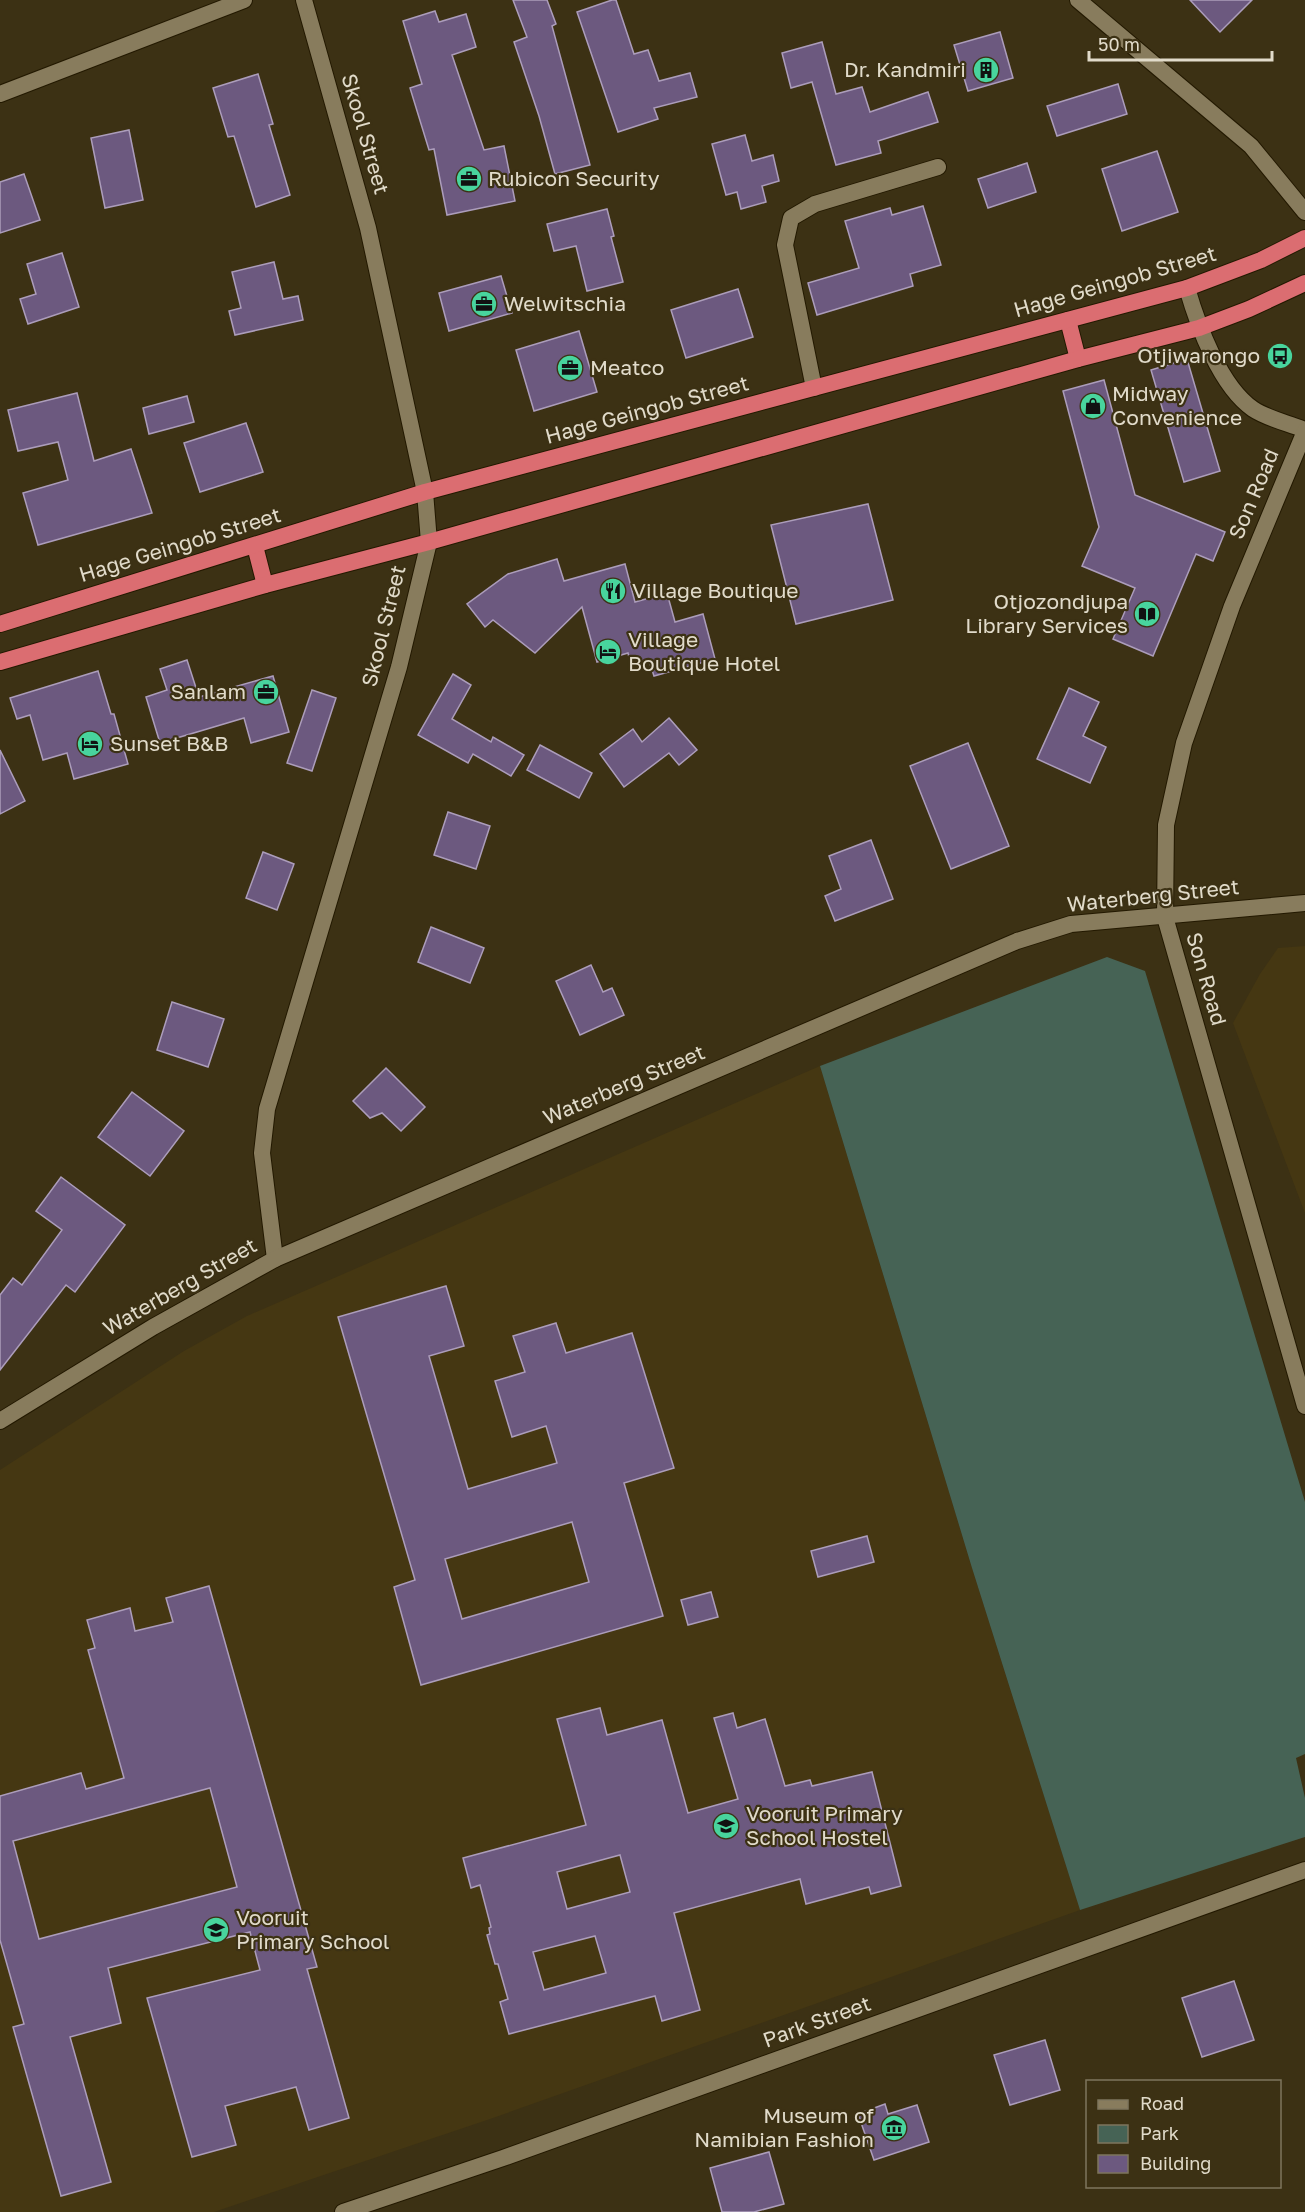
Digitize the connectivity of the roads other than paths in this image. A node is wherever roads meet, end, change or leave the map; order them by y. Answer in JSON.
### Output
{"nodes":[{"id":1,"x":244,"y":0,"type":"edge"},
{"id":2,"x":304,"y":0,"type":"edge"},
{"id":3,"x":1078,"y":0,"type":"edge"},
{"id":4,"x":0,"y":94,"type":"edge"},
{"id":5,"x":938,"y":167,"type":"dead end"},
{"id":6,"x":1305,"y":212,"type":"edge"},
{"id":7,"x":1305,"y":238,"type":"edge"},
{"id":8,"x":1305,"y":282,"type":"edge"},
{"id":9,"x":1187,"y":288,"type":"junction"},
{"id":10,"x":1068,"y":320,"type":"junction"},
{"id":11,"x":1199,"y":328,"type":"junction"},
{"id":12,"x":1078,"y":359,"type":"junction"},
{"id":13,"x":814,"y":388,"type":"junction"},
{"id":14,"x":1305,"y":430,"type":"edge"},
{"id":15,"x":425,"y":492,"type":"junction"},
{"id":16,"x":429,"y":542,"type":"junction"},
{"id":17,"x":255,"y":546,"type":"junction"},
{"id":18,"x":265,"y":585,"type":"junction"},
{"id":19,"x":0,"y":624,"type":"edge"},
{"id":20,"x":0,"y":662,"type":"edge"},
{"id":21,"x":1305,"y":903,"type":"edge"},
{"id":22,"x":1165,"y":917,"type":"junction"},
{"id":23,"x":275,"y":1259,"type":"junction"},
{"id":24,"x":1305,"y":1406,"type":"edge"},
{"id":25,"x":0,"y":1421,"type":"edge"},
{"id":26,"x":1305,"y":1870,"type":"edge"},
{"id":27,"x":343,"y":2212,"type":"edge"}],
"edges":[{"from":1,"to":4,"type":"street"},
{"from":2,"to":15,"type":"street","name":"Skool Street"},
{"from":3,"to":6,"type":"street"},
{"from":5,"to":13,"type":"street"},
{"from":7,"to":9,"type":"highway","name":"Hage Geingob Street"},
{"from":8,"to":11,"type":"highway"},
{"from":9,"to":10,"type":"highway","name":"Hage Geingob Street"},
{"from":9,"to":11,"type":"street"},
{"from":10,"to":12,"type":"highway"},
{"from":10,"to":13,"type":"highway","name":"Hage Geingob Street"},
{"from":11,"to":12,"type":"highway"},
{"from":11,"to":14,"type":"street"},
{"from":12,"to":16,"type":"highway"},
{"from":13,"to":15,"type":"highway","name":"Hage Geingob Street"},
{"from":14,"to":22,"type":"street","name":"Son Road"},
{"from":15,"to":16,"type":"street","name":"Skool Street"},
{"from":15,"to":17,"type":"highway","name":"Hage Geingob Street"},
{"from":16,"to":18,"type":"highway"},
{"from":16,"to":23,"type":"street","name":"Skool Street"},
{"from":17,"to":18,"type":"highway"},
{"from":17,"to":19,"type":"highway","name":"Hage Geingob Street"},
{"from":18,"to":20,"type":"highway"},
{"from":21,"to":22,"type":"street","name":"Waterberg Street"},
{"from":22,"to":23,"type":"street","name":"Waterberg Street"},
{"from":22,"to":24,"type":"street","name":"Son Road"},
{"from":23,"to":25,"type":"street","name":"Waterberg Street"},
{"from":26,"to":27,"type":"street","name":"Park Street"}]}
